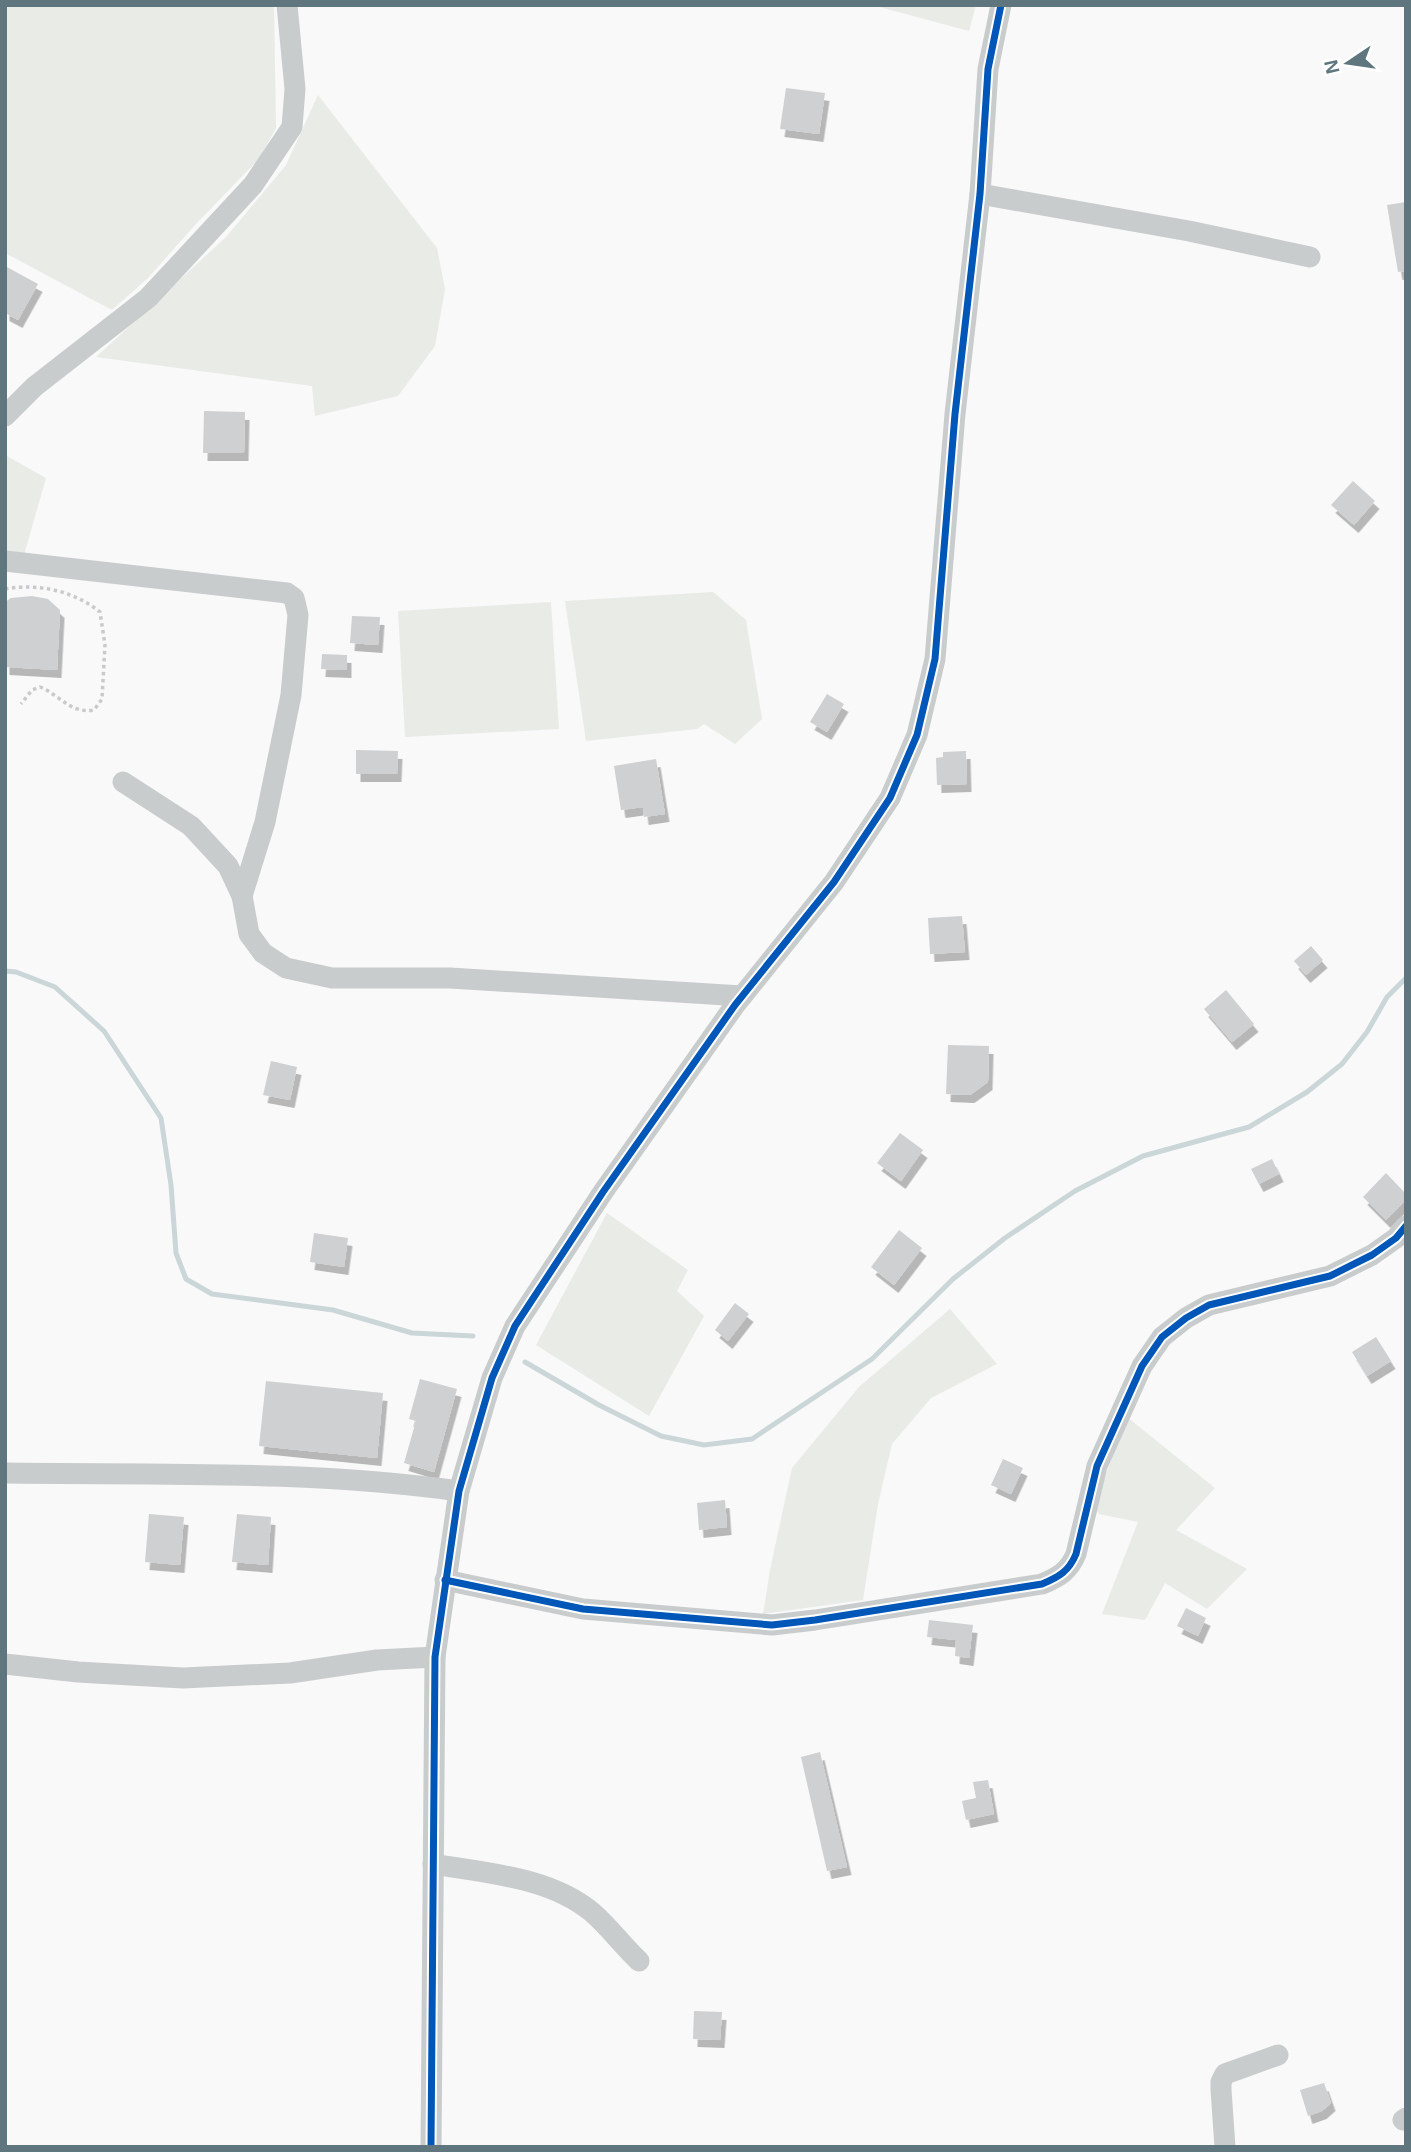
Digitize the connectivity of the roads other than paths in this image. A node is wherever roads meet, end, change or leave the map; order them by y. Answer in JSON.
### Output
{"nodes":[{"id":1,"x":287,"y":5,"type":"edge"},
{"id":2,"x":1001,"y":5,"type":"edge"},
{"id":3,"x":980,"y":194,"type":"junction"},
{"id":4,"x":1310,"y":257,"type":"dead end"},
{"id":5,"x":5,"y":416,"type":"edge"},
{"id":6,"x":5,"y":561,"type":"edge"},
{"id":7,"x":122,"y":782,"type":"dead end"},
{"id":8,"x":242,"y":896,"type":"junction"},
{"id":9,"x":742,"y":996,"type":"junction"},
{"id":10,"x":1406,"y":1226,"type":"edge"},
{"id":11,"x":5,"y":1473,"type":"edge"},
{"id":12,"x":459,"y":1491,"type":"junction"},
{"id":13,"x":445,"y":1580,"type":"junction"},
{"id":14,"x":435,"y":1657,"type":"junction"},
{"id":15,"x":5,"y":1664,"type":"edge"},
{"id":16,"x":433,"y":1864,"type":"junction"},
{"id":17,"x":639,"y":1961,"type":"dead end"},
{"id":18,"x":1278,"y":2055,"type":"dead end"},
{"id":19,"x":431,"y":2147,"type":"edge"},
{"id":20,"x":1226,"y":2147,"type":"edge"}],
"edges":[{"from":1,"to":5,"type":"street"},
{"from":2,"to":3,"type":"street"},
{"from":3,"to":4,"type":"street"},
{"from":3,"to":9,"type":"street"},
{"from":6,"to":8,"type":"street"},
{"from":7,"to":8,"type":"street"},
{"from":8,"to":9,"type":"street"},
{"from":9,"to":12,"type":"street"},
{"from":10,"to":13,"type":"street"},
{"from":11,"to":12,"type":"street"},
{"from":12,"to":13,"type":"street"},
{"from":13,"to":14,"type":"street"},
{"from":14,"to":15,"type":"street"},
{"from":14,"to":16,"type":"street"},
{"from":16,"to":17,"type":"street"},
{"from":16,"to":19,"type":"street"},
{"from":18,"to":20,"type":"street"}]}
